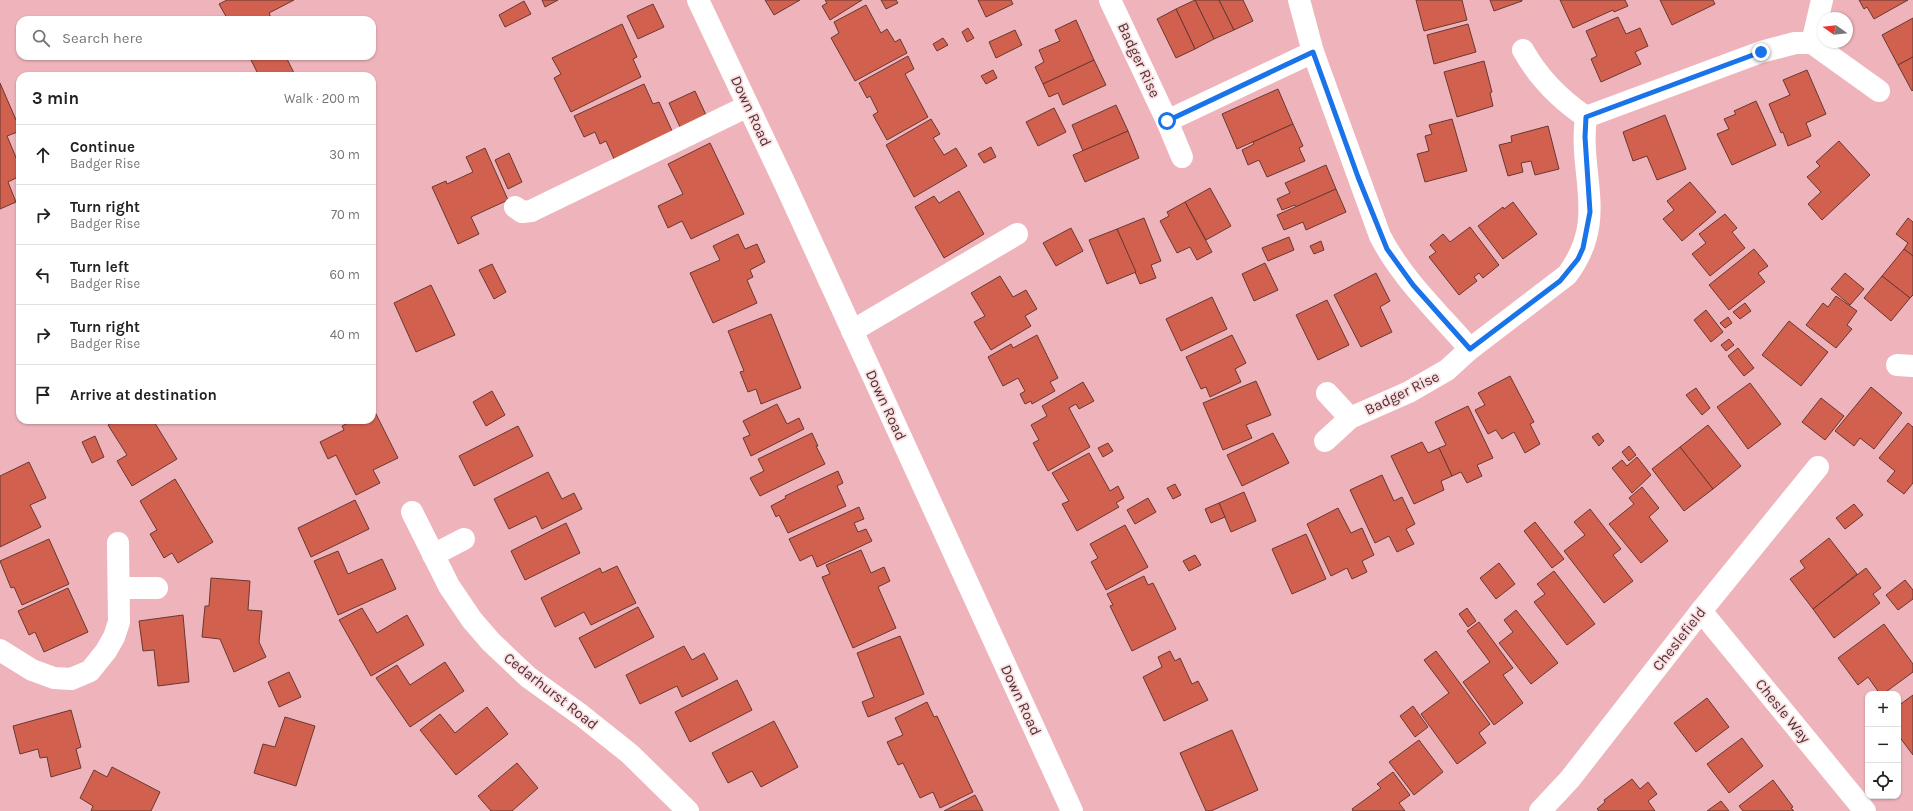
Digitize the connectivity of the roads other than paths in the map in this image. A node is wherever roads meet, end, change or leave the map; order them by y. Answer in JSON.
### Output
{"nodes":[{"id":1,"x":698,"y":0,"type":"edge"},
{"id":2,"x":1110,"y":0,"type":"edge"},
{"id":3,"x":1299,"y":0,"type":"edge"},
{"id":4,"x":1822,"y":0,"type":"edge"},
{"id":5,"x":1812,"y":43,"type":"junction"},
{"id":6,"x":1523,"y":50,"type":"dead end"},
{"id":7,"x":1313,"y":52,"type":"junction"},
{"id":8,"x":1879,"y":91,"type":"dead end"},
{"id":9,"x":748,"y":106,"type":"junction"},
{"id":10,"x":1586,"y":117,"type":"junction"},
{"id":11,"x":1167,"y":121,"type":"junction"},
{"id":12,"x":1182,"y":157,"type":"dead end"},
{"id":13,"x":515,"y":207,"type":"dead end"},
{"id":14,"x":1016,"y":234,"type":"dead end"},
{"id":15,"x":852,"y":331,"type":"junction"},
{"id":16,"x":1470,"y":349,"type":"junction"},
{"id":17,"x":1327,"y":393,"type":"dead end"},
{"id":18,"x":1350,"y":418,"type":"junction"},
{"id":19,"x":1325,"y":441,"type":"dead end"},
{"id":20,"x":1818,"y":467,"type":"dead end"},
{"id":21,"x":412,"y":512,"type":"dead end"},
{"id":22,"x":464,"y":539,"type":"dead end"},
{"id":23,"x":118,"y":543,"type":"dead end"},
{"id":24,"x":434,"y":555,"type":"junction"},
{"id":25,"x":119,"y":588,"type":"junction"},
{"id":26,"x":157,"y":588,"type":"dead end"},
{"id":27,"x":1701,"y":611,"type":"junction"},
{"id":28,"x":0,"y":650,"type":"edge"},
{"id":29,"x":688,"y":811,"type":"edge"},
{"id":30,"x":1072,"y":811,"type":"edge"},
{"id":31,"x":1540,"y":811,"type":"edge"},
{"id":32,"x":1865,"y":811,"type":"edge"}],
"edges":[{"from":1,"to":9,"type":"street","name":"Down Road"},
{"from":2,"to":11,"type":"street","name":"Badger Rise"},
{"from":3,"to":7,"type":"street"},
{"from":4,"to":5,"type":"street"},
{"from":5,"to":8,"type":"street"},
{"from":5,"to":10,"type":"street"},
{"from":6,"to":10,"type":"street"},
{"from":7,"to":11,"type":"street"},
{"from":7,"to":16,"type":"street"},
{"from":9,"to":13,"type":"street"},
{"from":9,"to":15,"type":"street","name":"Down Road"},
{"from":10,"to":16,"type":"street","name":"Badger Rise"},
{"from":11,"to":12,"type":"street","name":"Badger Rise"},
{"from":14,"to":15,"type":"street"},
{"from":15,"to":30,"type":"street","name":"Down Road"},
{"from":16,"to":18,"type":"street","name":"Badger Rise"},
{"from":17,"to":18,"type":"street","name":"Badger Rise"},
{"from":18,"to":19,"type":"street","name":"Badger Rise"},
{"from":20,"to":27,"type":"street","name":"Cheslefield"},
{"from":21,"to":24,"type":"street","name":"Cedarhurst Road"},
{"from":22,"to":24,"type":"street"},
{"from":23,"to":25,"type":"street"},
{"from":24,"to":29,"type":"street","name":"Cedarhurst Road"},
{"from":25,"to":26,"type":"street"},
{"from":25,"to":28,"type":"street"},
{"from":27,"to":31,"type":"street","name":"Cheslefield"},
{"from":27,"to":32,"type":"street","name":"Chesle Way"}]}
